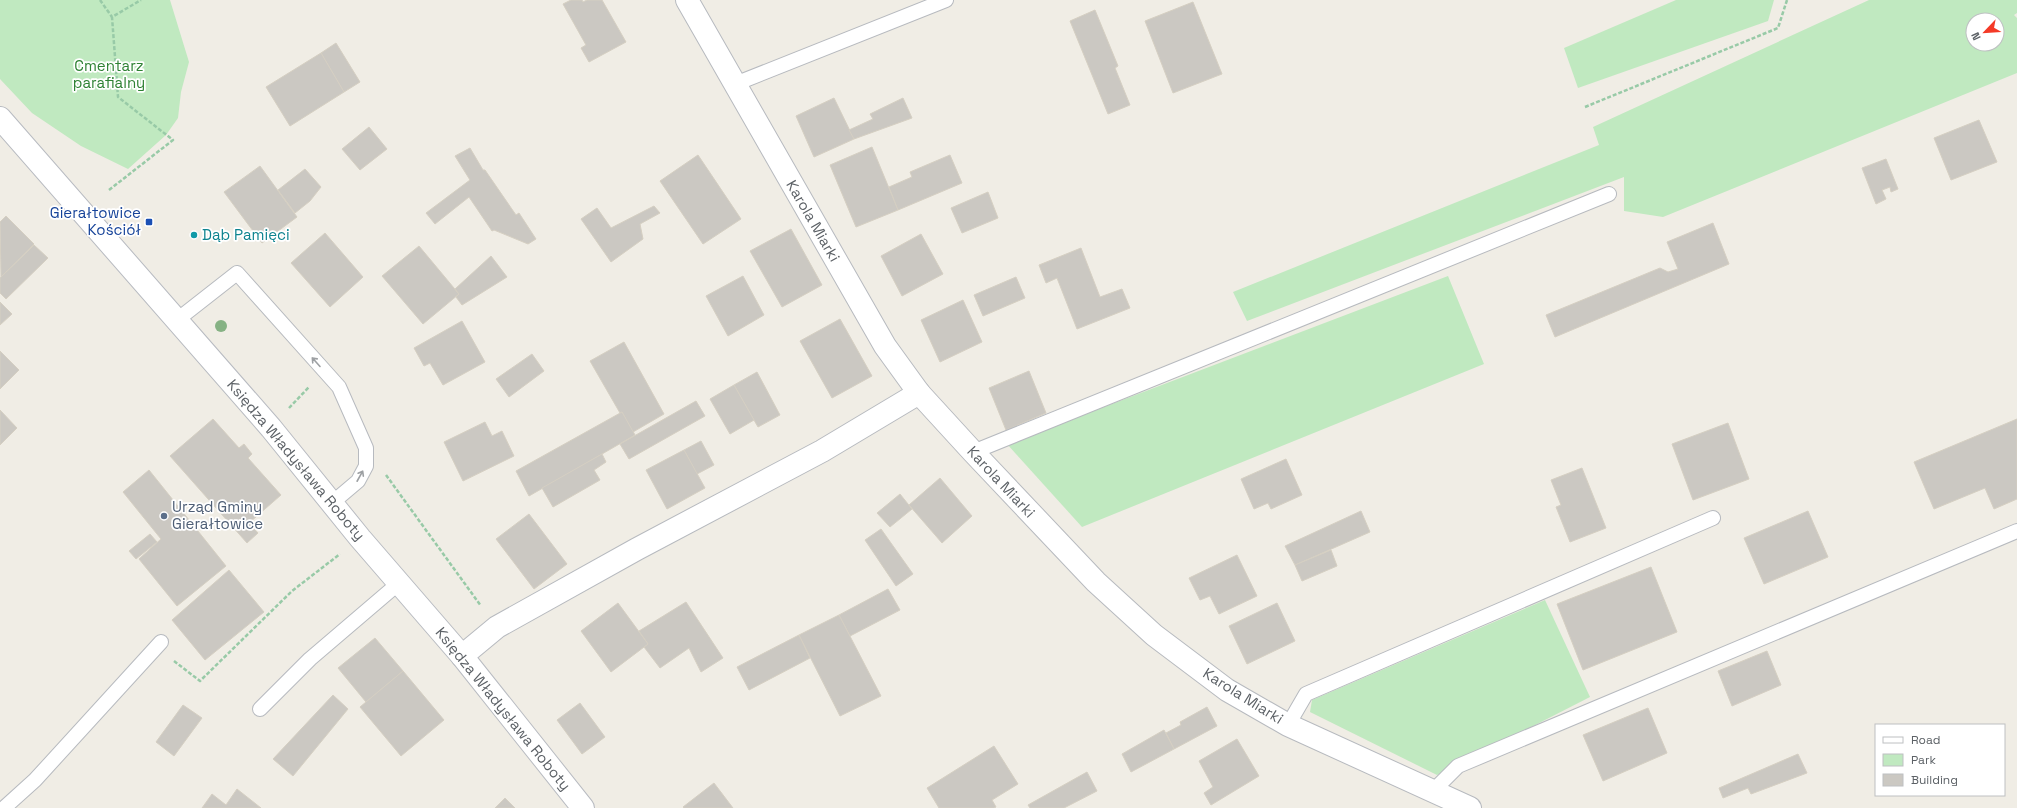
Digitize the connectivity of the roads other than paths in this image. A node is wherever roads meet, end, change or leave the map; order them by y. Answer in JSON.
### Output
{"nodes":[{"id":1,"x":687,"y":0,"type":"edge"},
{"id":2,"x":946,"y":0,"type":"edge"},
{"id":3,"x":735,"y":84,"type":"junction"},
{"id":4,"x":0,"y":118,"type":"edge"},
{"id":5,"x":1609,"y":194,"type":"dead end"},
{"id":6,"x":177,"y":320,"type":"junction"},
{"id":7,"x":918,"y":393,"type":"junction"},
{"id":8,"x":972,"y":452,"type":"junction"},
{"id":9,"x":332,"y":502,"type":"junction"},
{"id":10,"x":1714,"y":518,"type":"dead end"},
{"id":11,"x":2017,"y":532,"type":"edge"},
{"id":12,"x":399,"y":583,"type":"junction"},
{"id":13,"x":159,"y":645,"type":"road end"},
{"id":14,"x":462,"y":656,"type":"junction"},
{"id":15,"x":260,"y":709,"type":"dead end"},
{"id":16,"x":1288,"y":725,"type":"junction"},
{"id":17,"x":1433,"y":791,"type":"junction"},
{"id":18,"x":4,"y":808,"type":"edge"},
{"id":19,"x":583,"y":808,"type":"edge"},
{"id":20,"x":1470,"y":808,"type":"edge"}],
"edges":[{"from":1,"to":3,"type":"street","name":"Karola Miarki"},
{"from":2,"to":3,"type":"lane"},
{"from":3,"to":7,"type":"street","name":"Karola Miarki"},
{"from":4,"to":6,"type":"street","name":"Księdza Władysława Roboty"},
{"from":5,"to":8,"type":"lane"},
{"from":6,"to":9,"type":"street","name":"Księdza Władysława Roboty"},
{"from":9,"to":6,"type":"lane","one_way":true},
{"from":7,"to":8,"type":"street","name":"Karola Miarki"},
{"from":7,"to":14,"type":"street"},
{"from":8,"to":16,"type":"street","name":"Karola Miarki"},
{"from":9,"to":12,"type":"street","name":"Księdza Władysława Roboty"},
{"from":10,"to":16,"type":"lane"},
{"from":11,"to":17,"type":"lane"},
{"from":12,"to":14,"type":"street","name":"Księdza Władysława Roboty"},
{"from":12,"to":15,"type":"lane"},
{"from":13,"to":18,"type":"lane"},
{"from":14,"to":19,"type":"street","name":"Księdza Władysława Roboty"},
{"from":16,"to":17,"type":"street","name":"Karola Miarki"},
{"from":17,"to":20,"type":"street","name":"Karola Miarki"}]}
